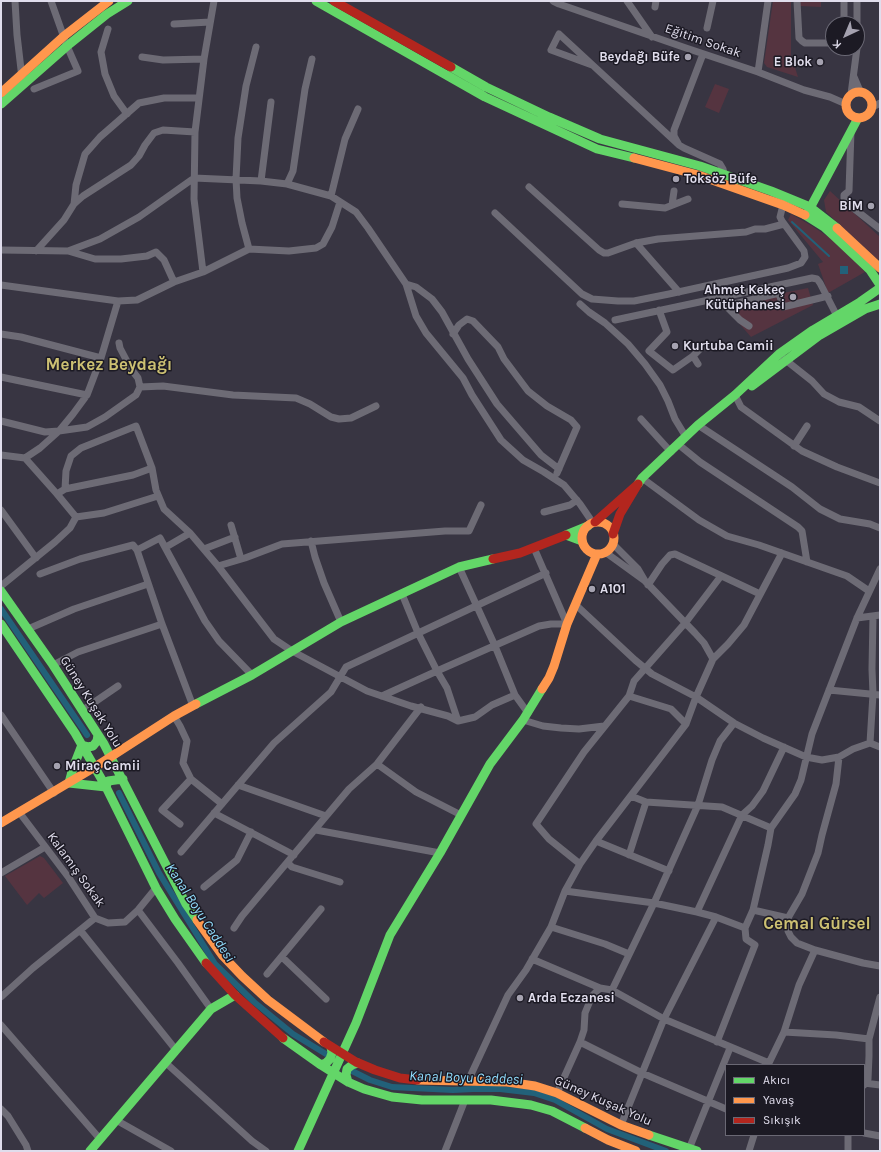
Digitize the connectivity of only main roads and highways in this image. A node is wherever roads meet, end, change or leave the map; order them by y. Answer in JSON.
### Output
{"nodes":[{"id":1,"x":109,"y":1,"type":"edge"},
{"id":2,"x":128,"y":1,"type":"edge"},
{"id":3,"x":316,"y":1,"type":"edge"},
{"id":4,"x":334,"y":1,"type":"edge"},
{"id":5,"x":1,"y":93,"type":"edge"},
{"id":6,"x":876,"y":102,"type":"edge"},
{"id":7,"x":1,"y":104,"type":"edge"},
{"id":8,"x":854,"y":117,"type":"junction"},
{"id":9,"x":808,"y":211,"type":"junction"},
{"id":10,"x":879,"y":266,"type":"edge"},
{"id":11,"x":880,"y":285,"type":"edge"},
{"id":12,"x":880,"y":288,"type":"edge"},
{"id":13,"x":880,"y":304,"type":"edge"},
{"id":14,"x":838,"y":320,"type":"junction"},
{"id":15,"x":735,"y":396,"type":"junction"},
{"id":16,"x":640,"y":481,"type":"junction"},
{"id":17,"x":592,"y":524,"type":"junction"},
{"id":18,"x":613,"y":534,"type":"junction"},
{"id":19,"x":566,"y":535,"type":"junction"},
{"id":20,"x":582,"y":541,"type":"junction"},
{"id":21,"x":601,"y":553,"type":"junction"},
{"id":22,"x":1,"y":591,"type":"edge"},
{"id":23,"x":2,"y":628,"type":"edge"},
{"id":24,"x":98,"y":735,"type":"junction"},
{"id":25,"x":82,"y":745,"type":"junction"},
{"id":26,"x":111,"y":757,"type":"junction"},
{"id":27,"x":95,"y":767,"type":"junction"},
{"id":28,"x":123,"y":779,"type":"junction"},
{"id":29,"x":69,"y":783,"type":"junction"},
{"id":30,"x":106,"y":788,"type":"junction"},
{"id":31,"x":1,"y":823,"type":"edge"},
{"id":32,"x":235,"y":995,"type":"junction"},
{"id":33,"x":331,"y":1046,"type":"junction"},
{"id":34,"x":342,"y":1054,"type":"junction"},
{"id":35,"x":358,"y":1063,"type":"junction"},
{"id":36,"x":321,"y":1065,"type":"junction"},
{"id":37,"x":333,"y":1072,"type":"junction"},
{"id":38,"x":348,"y":1082,"type":"junction"},
{"id":39,"x":693,"y":1150,"type":"edge"},
{"id":40,"x":90,"y":1151,"type":"edge"},
{"id":41,"x":298,"y":1151,"type":"edge"},
{"id":42,"x":636,"y":1151,"type":"edge"}],
"edges":[{"from":1,"to":5,"type":"main road"},
{"from":2,"to":7,"type":"main road"},
{"from":3,"to":9,"type":"main road"},
{"from":4,"to":9,"type":"main road"},
{"from":6,"to":8,"type":"main road"},
{"from":6,"to":8,"type":"main road"},
{"from":8,"to":9,"type":"main road"},
{"from":9,"to":10,"type":"main road"},
{"from":9,"to":11,"type":"main road"},
{"from":12,"to":14,"type":"main road"},
{"from":13,"to":14,"type":"main road"},
{"from":14,"to":15,"type":"main road"},
{"from":14,"to":15,"type":"main road"},
{"from":15,"to":16,"type":"main road"},
{"from":16,"to":17,"type":"main road"},
{"from":16,"to":18,"type":"main road"},
{"from":17,"to":18,"type":"main road"},
{"from":17,"to":19,"type":"main road"},
{"from":17,"to":20,"type":"main road"},
{"from":18,"to":21,"type":"main road"},
{"from":19,"to":20,"type":"main road"},
{"from":19,"to":26,"type":"main road"},
{"from":20,"to":21,"type":"main road"},
{"from":21,"to":34,"type":"main road"},
{"from":22,"to":24,"type":"main road","name":"Güney Kuşak Yolu"},
{"from":23,"to":25,"type":"main road"},
{"from":24,"to":25,"type":"main road"},
{"from":24,"to":26,"type":"main road","name":"Güney Kuşak Yolu"},
{"from":25,"to":27,"type":"main road"},
{"from":25,"to":29,"type":"main road"},
{"from":26,"to":27,"type":"main road"},
{"from":26,"to":28,"type":"main road","name":"Güney Kuşak Yolu"},
{"from":27,"to":29,"type":"main road"},
{"from":27,"to":30,"type":"main road"},
{"from":28,"to":30,"type":"main road"},
{"from":28,"to":33,"type":"main road","name":"Güney Kuşak Yolu"},
{"from":29,"to":30,"type":"main road"},
{"from":29,"to":31,"type":"main road"},
{"from":30,"to":32,"type":"main road"},
{"from":32,"to":36,"type":"main road"},
{"from":32,"to":40,"type":"main road"},
{"from":33,"to":34,"type":"main road","name":"Güney Kuşak Yolu"},
{"from":33,"to":36,"type":"main road"},
{"from":34,"to":35,"type":"main road","name":"Güney Kuşak Yolu"},
{"from":34,"to":37,"type":"main road"},
{"from":35,"to":38,"type":"main road"},
{"from":35,"to":39,"type":"main road","name":"Güney Kuşak Yolu"},
{"from":36,"to":37,"type":"main road"},
{"from":37,"to":38,"type":"main road"},
{"from":37,"to":41,"type":"main road"},
{"from":38,"to":42,"type":"main road"}]}
